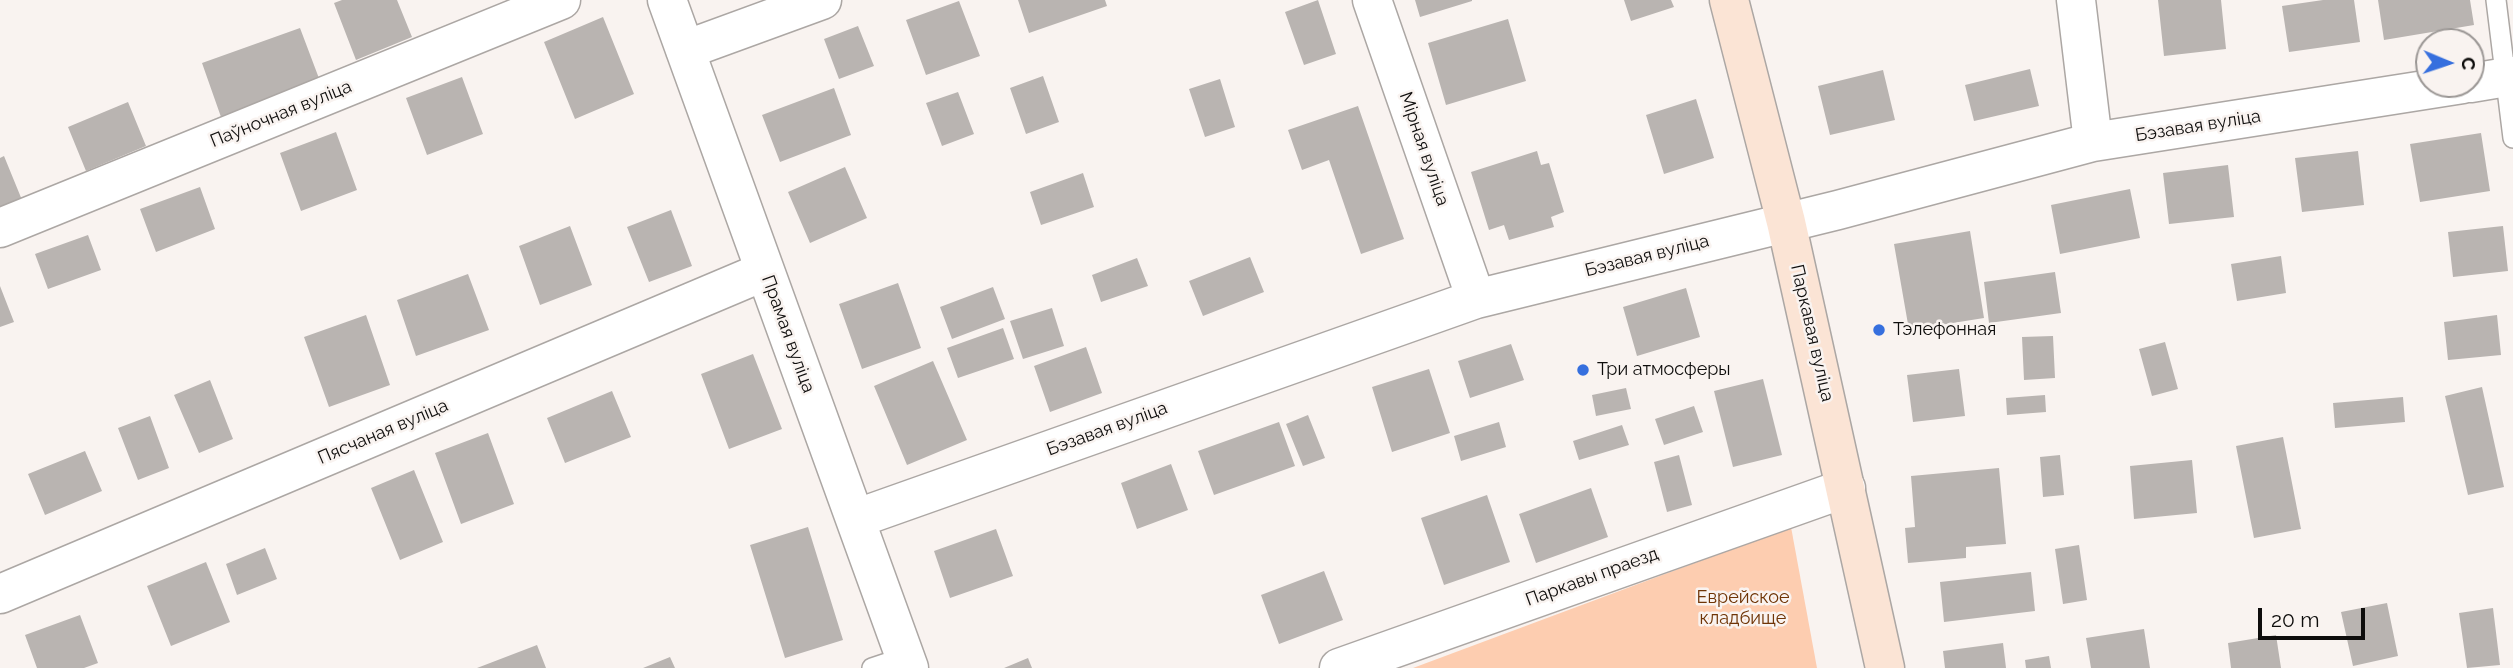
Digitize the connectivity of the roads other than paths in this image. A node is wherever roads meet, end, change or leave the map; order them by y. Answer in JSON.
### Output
{"nodes":[{"id":1,"x":561,"y":0,"type":"edge"},
{"id":2,"x":667,"y":0,"type":"edge"},
{"id":3,"x":822,"y":0,"type":"edge"},
{"id":4,"x":1372,"y":0,"type":"edge"},
{"id":5,"x":1729,"y":0,"type":"edge"},
{"id":6,"x":2076,"y":0,"type":"edge"},
{"id":7,"x":2496,"y":0,"type":"edge"},
{"id":8,"x":685,"y":50,"type":"junction"},
{"id":9,"x":2496,"y":79,"type":"edge"},
{"id":10,"x":2415,"y":92,"type":"edge"},
{"id":11,"x":2513,"y":138,"type":"edge"},
{"id":12,"x":2092,"y":142,"type":"junction"},
{"id":13,"x":1786,"y":222,"type":"junction"},
{"id":14,"x":0,"y":228,"type":"edge"},
{"id":15,"x":765,"y":271,"type":"junction"},
{"id":16,"x":1476,"y":299,"type":"junction"},
{"id":17,"x":1846,"y":488,"type":"junction"},
{"id":18,"x":855,"y":519,"type":"junction"},
{"id":19,"x":0,"y":594,"type":"edge"},
{"id":20,"x":895,"y":664,"type":"edge"},
{"id":21,"x":1339,"y":668,"type":"edge"},
{"id":22,"x":1885,"y":668,"type":"edge"}],
"edges":[{"from":1,"to":14,"type":"street","name":"Паўночная вуліца"},
{"from":2,"to":8,"type":"street","name":"Прамая вуліца"},
{"from":3,"to":8,"type":"street"},
{"from":4,"to":16,"type":"street","name":"Мірная вуліца"},
{"from":5,"to":13,"type":"street","name":"Паркавая вуліца"},
{"from":6,"to":12,"type":"street"},
{"from":7,"to":9,"type":"lane"},
{"from":8,"to":15,"type":"street","name":"Прамая вуліца"},
{"from":9,"to":11,"type":"lane"},
{"from":10,"to":12,"type":"street","name":"Бэзавая вуліца"},
{"from":12,"to":13,"type":"street","name":"Бэзавая вуліца"},
{"from":13,"to":16,"type":"street","name":"Бэзавая вуліца"},
{"from":13,"to":17,"type":"street","name":"Паркавая вуліца"},
{"from":15,"to":18,"type":"street","name":"Прамая вуліца"},
{"from":15,"to":19,"type":"street","name":"Пясчаная вуліца"},
{"from":16,"to":18,"type":"street","name":"Бэзавая вуліца"},
{"from":17,"to":21,"type":"street","name":"Паркавы праезд"},
{"from":17,"to":22,"type":"street","name":"Паркавая вуліца"},
{"from":18,"to":20,"type":"street","name":"Прамая вуліца"}]}
